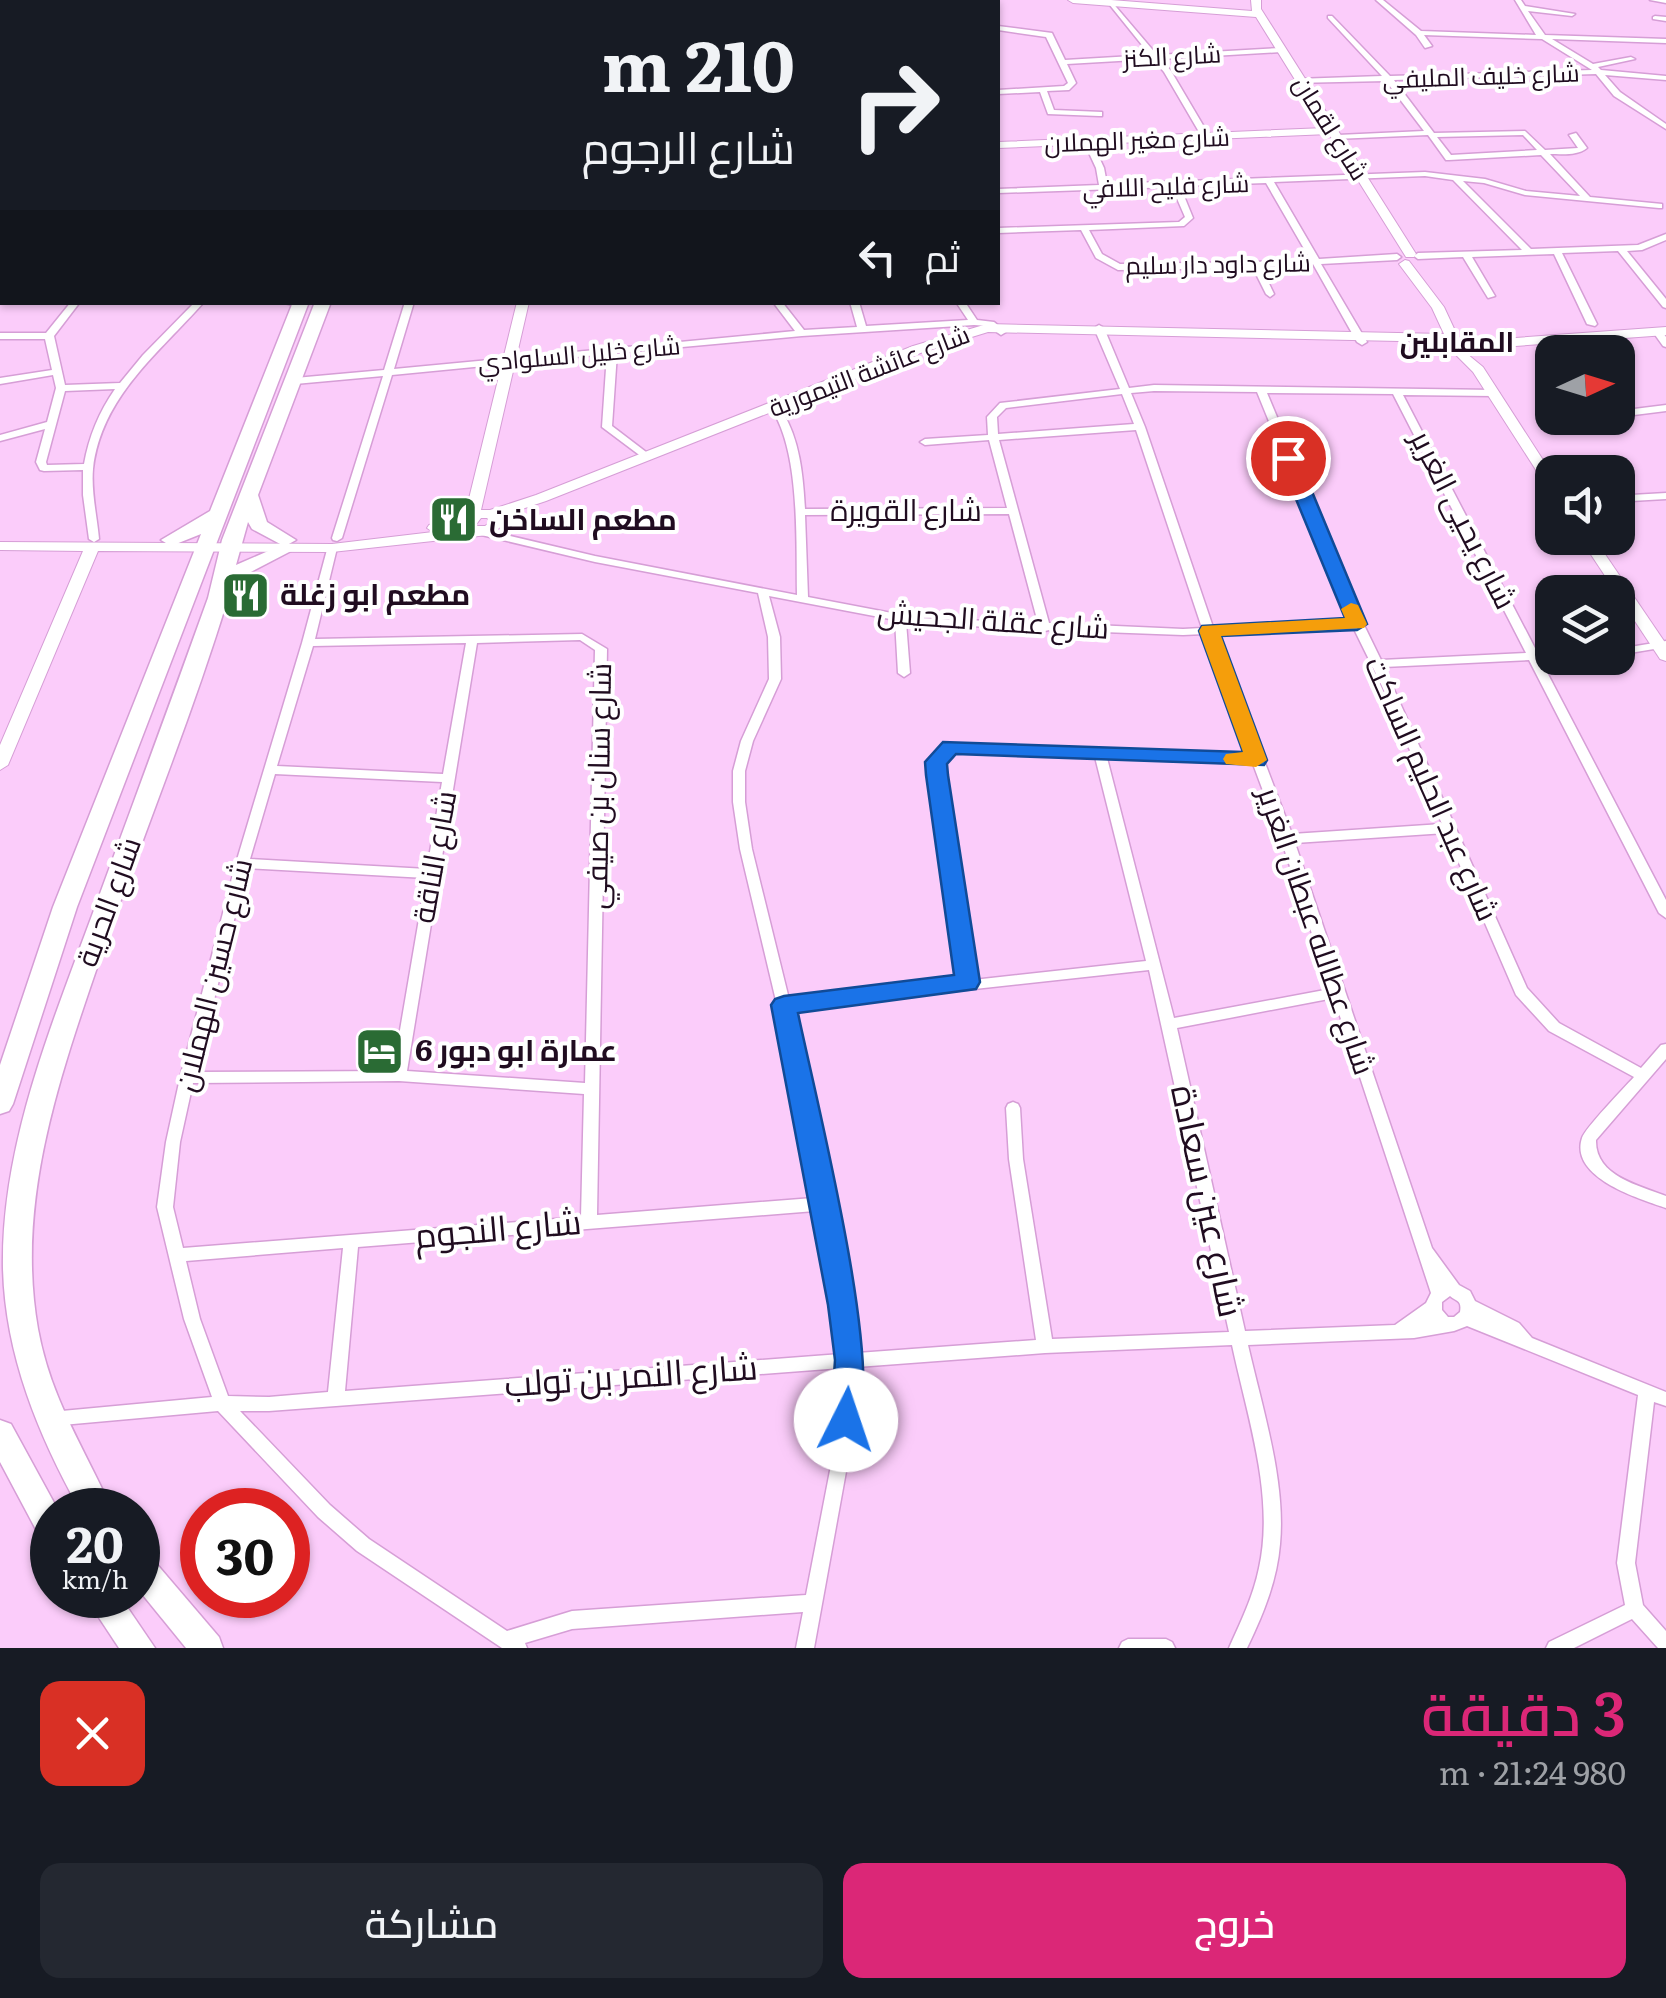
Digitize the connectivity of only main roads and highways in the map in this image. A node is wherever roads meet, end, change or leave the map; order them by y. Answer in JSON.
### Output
{"nodes":[{"id":1,"x":300,"y":305,"type":"edge"},
{"id":2,"x":322,"y":305,"type":"edge"},
{"id":3,"x":249,"y":496,"type":"junction"},
{"id":4,"x":219,"y":512,"type":"junction"},
{"id":5,"x":218,"y":545,"type":"junction"},
{"id":6,"x":186,"y":590,"type":"junction"},
{"id":7,"x":218,"y":598,"type":"junction"},
{"id":8,"x":0,"y":1104,"type":"edge"},
{"id":9,"x":0,"y":1433,"type":"edge"},
{"id":10,"x":30,"y":1488,"type":"edge"},
{"id":11,"x":85,"y":1488,"type":"edge"},
{"id":12,"x":160,"y":1593,"type":"edge"},
{"id":13,"x":117,"y":1618,"type":"edge"},
{"id":14,"x":139,"y":1648,"type":"edge"},
{"id":15,"x":206,"y":1648,"type":"edge"}],
"edges":[{"from":1,"to":4,"type":"highway","name":"شارع الحرية"},
{"from":2,"to":3,"type":"highway","name":"شارع الحرية"},
{"from":3,"to":5,"type":"highway","name":"شارع الحرية"},
{"from":3,"to":7,"type":"highway"},
{"from":4,"to":5,"type":"highway","name":"شارع الحرية"},
{"from":4,"to":6,"type":"highway"},
{"from":5,"to":6,"type":"highway","name":"شارع الحرية"},
{"from":5,"to":7,"type":"highway","name":"شارع الحرية"},
{"from":6,"to":8,"type":"highway","name":"شارع الحرية"},
{"from":7,"to":11,"type":"highway","name":"شارع الحرية"},
{"from":9,"to":10,"type":"highway"},
{"from":12,"to":15,"type":"highway"},
{"from":13,"to":14,"type":"highway"}]}
